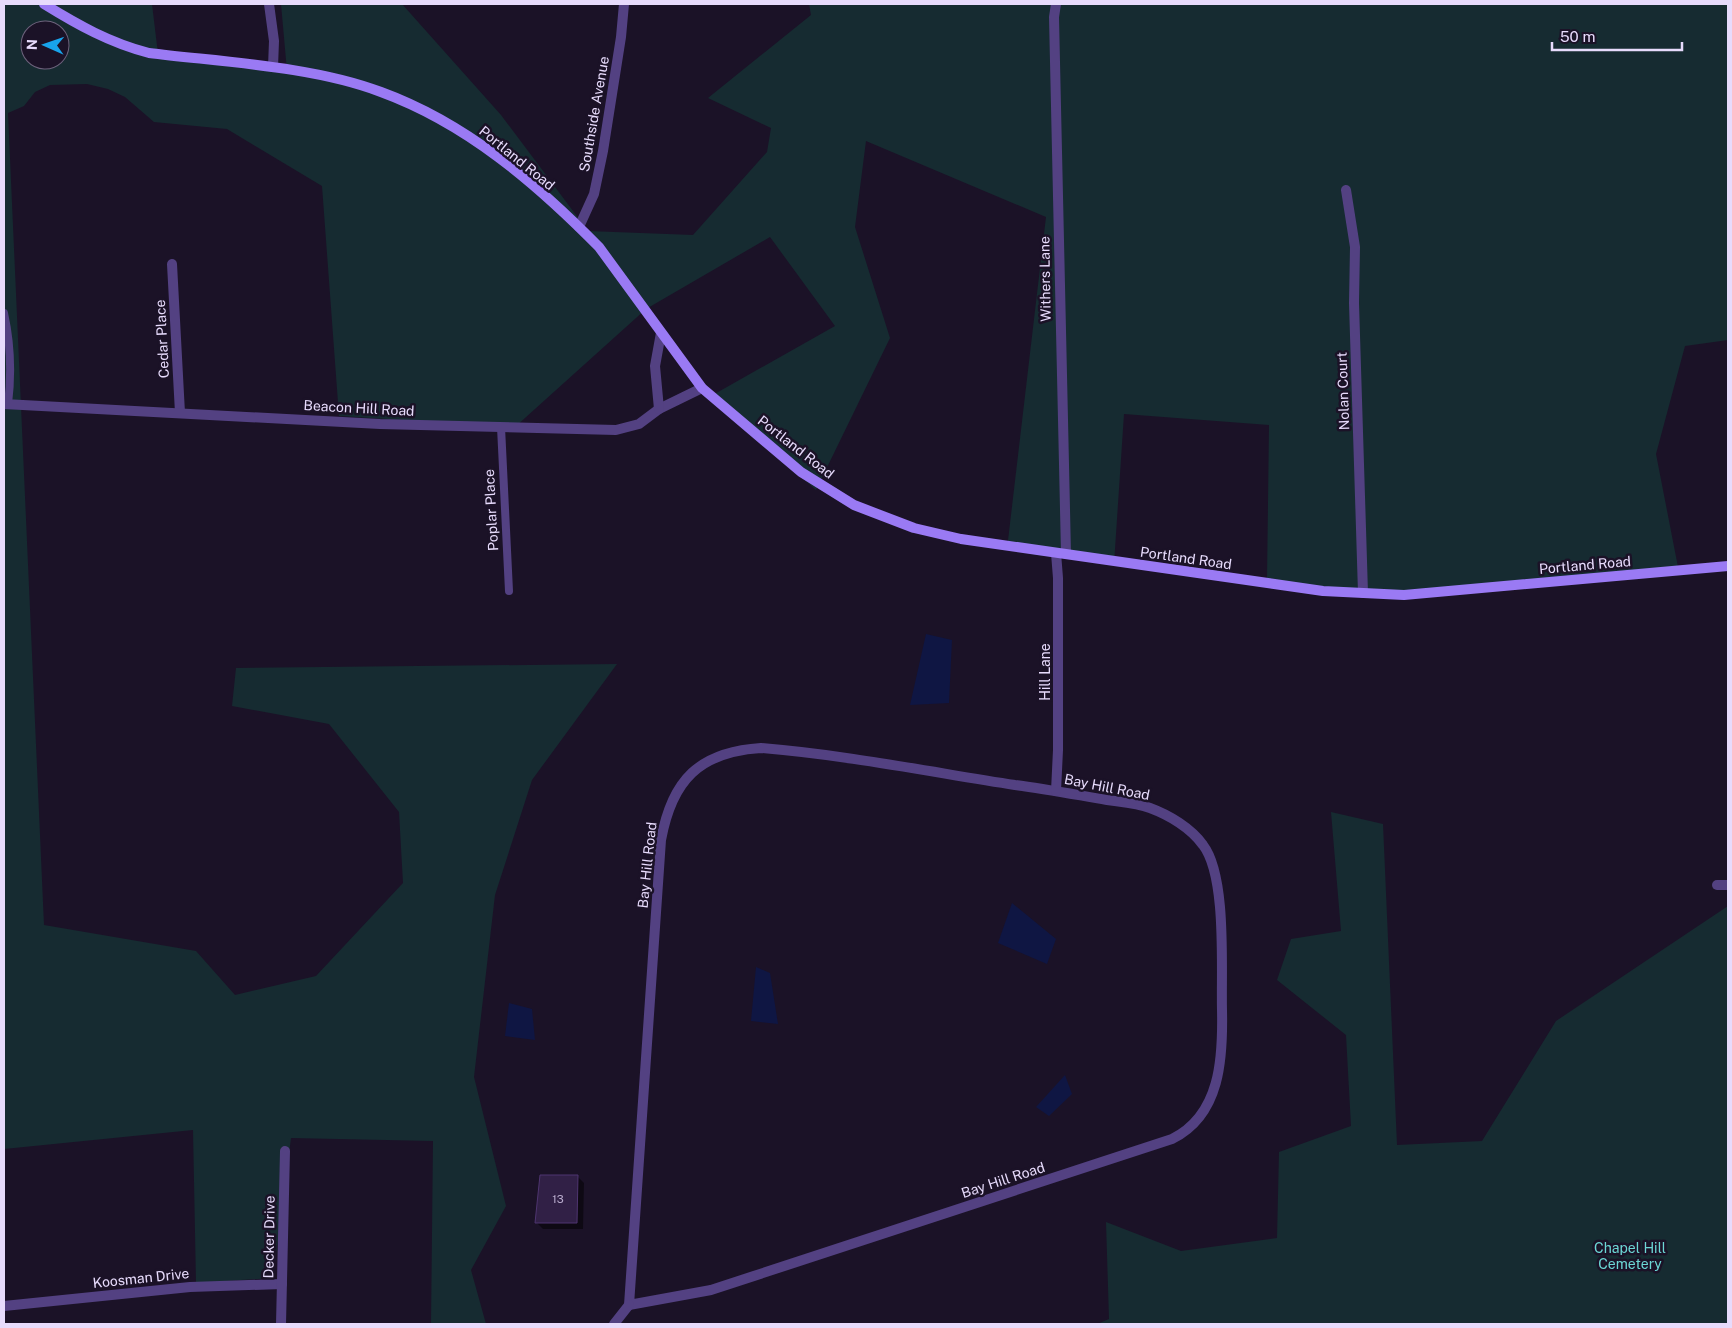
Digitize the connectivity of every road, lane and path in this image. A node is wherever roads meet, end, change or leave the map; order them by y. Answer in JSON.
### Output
{"nodes":[{"id":1,"x":44,"y":4,"type":"edge"},
{"id":2,"x":269,"y":4,"type":"edge"},
{"id":3,"x":624,"y":4,"type":"edge"},
{"id":4,"x":1056,"y":4,"type":"edge"},
{"id":5,"x":273,"y":68,"type":"junction"},
{"id":6,"x":1346,"y":190,"type":"dead end"},
{"id":7,"x":580,"y":227,"type":"junction"},
{"id":8,"x":172,"y":264,"type":"dead end"},
{"id":9,"x":4,"y":314,"type":"edge"},
{"id":10,"x":661,"y":333,"type":"junction"},
{"id":11,"x":702,"y":388,"type":"junction"},
{"id":12,"x":6,"y":404,"type":"edge"},
{"id":13,"x":659,"y":409,"type":"junction"},
{"id":14,"x":180,"y":413,"type":"junction"},
{"id":15,"x":501,"y":427,"type":"junction"},
{"id":16,"x":1061,"y":554,"type":"junction"},
{"id":17,"x":1728,"y":566,"type":"edge"},
{"id":18,"x":508,"y":591,"type":"dead end"},
{"id":19,"x":1363,"y":592,"type":"junction"},
{"id":20,"x":1056,"y":791,"type":"junction"},
{"id":21,"x":1728,"y":884,"type":"edge"},
{"id":22,"x":1716,"y":885,"type":"dead end"},
{"id":23,"x":285,"y":1151,"type":"dead end"},
{"id":24,"x":282,"y":1284,"type":"junction"},
{"id":25,"x":629,"y":1305,"type":"junction"},
{"id":26,"x":4,"y":1306,"type":"edge"},
{"id":27,"x":281,"y":1324,"type":"edge"},
{"id":28,"x":614,"y":1324,"type":"edge"}],
"edges":[{"from":1,"to":5,"type":"street","name":"Portland Road"},
{"from":2,"to":5,"type":"street"},
{"from":3,"to":7,"type":"street","name":"Southside Avenue"},
{"from":4,"to":16,"type":"street","name":"Withers Lane"},
{"from":5,"to":7,"type":"street","name":"Portland Road"},
{"from":6,"to":19,"type":"street","name":"Nolan Court"},
{"from":7,"to":10,"type":"street","name":"Portland Road"},
{"from":8,"to":14,"type":"street","name":"Cedar Place"},
{"from":9,"to":12,"type":"lane"},
{"from":10,"to":11,"type":"street","name":"Portland Road"},
{"from":10,"to":13,"type":"street"},
{"from":11,"to":13,"type":"street","name":"Beacon Hill Road"},
{"from":11,"to":16,"type":"street","name":"Portland Road"},
{"from":12,"to":14,"type":"street","name":"Beacon Hill Road"},
{"from":13,"to":15,"type":"street","name":"Beacon Hill Road"},
{"from":14,"to":15,"type":"street","name":"Beacon Hill Road"},
{"from":15,"to":18,"type":"lane","name":"Poplar Place"},
{"from":16,"to":19,"type":"street","name":"Portland Road"},
{"from":16,"to":20,"type":"street","name":"Hill Lane"},
{"from":17,"to":19,"type":"street","name":"Portland Road"},
{"from":20,"to":25,"type":"street","name":"Bay Hill Road"},
{"from":20,"to":25,"type":"street","name":"Bay Hill Road"},
{"from":21,"to":22,"type":"street"},
{"from":23,"to":24,"type":"street","name":"Decker Drive"},
{"from":24,"to":26,"type":"street","name":"Koosman Drive"},
{"from":24,"to":27,"type":"street","name":"Decker Drive"},
{"from":25,"to":28,"type":"street"}]}
